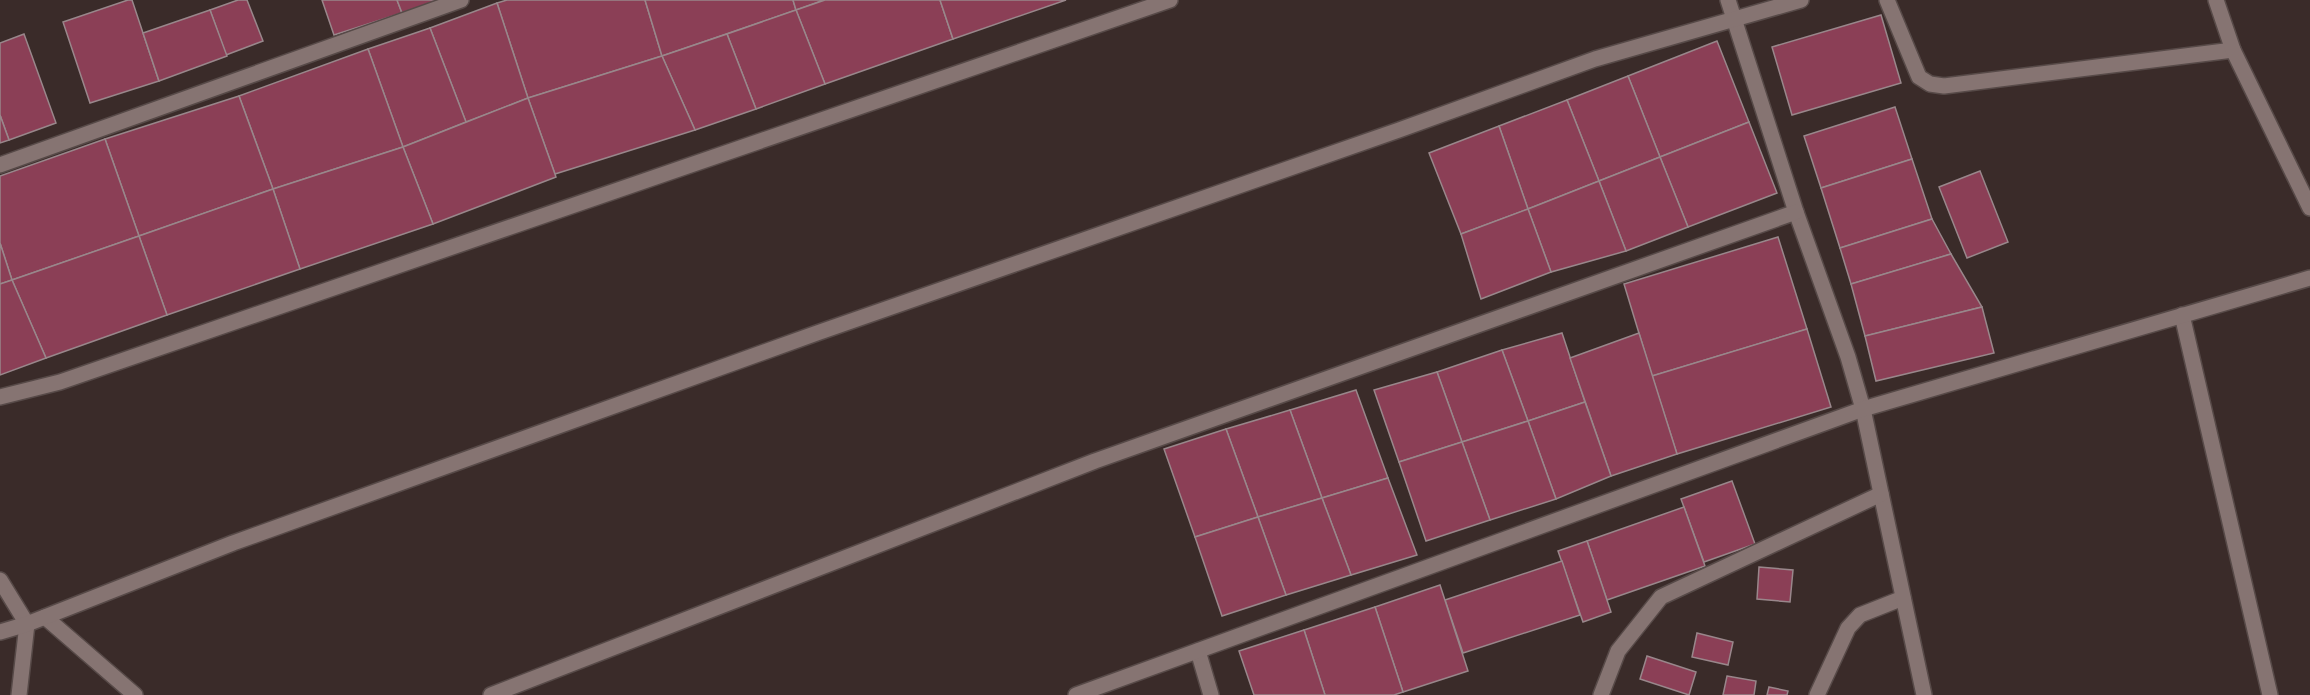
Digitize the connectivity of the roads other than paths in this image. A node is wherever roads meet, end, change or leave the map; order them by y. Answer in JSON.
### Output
{"nodes":[{"id":1,"x":461,"y":0,"type":"edge"},
{"id":2,"x":1170,"y":0,"type":"edge"},
{"id":3,"x":1728,"y":0,"type":"edge"},
{"id":4,"x":1801,"y":0,"type":"edge"},
{"id":5,"x":1887,"y":0,"type":"edge"},
{"id":6,"x":2216,"y":0,"type":"edge"},
{"id":7,"x":1735,"y":20,"type":"junction"},
{"id":8,"x":2233,"y":50,"type":"junction"},
{"id":9,"x":0,"y":165,"type":"edge"},
{"id":10,"x":2310,"y":207,"type":"edge"},
{"id":11,"x":1796,"y":212,"type":"junction"},
{"id":12,"x":2310,"y":278,"type":"edge"},
{"id":13,"x":2182,"y":315,"type":"junction"},
{"id":14,"x":0,"y":397,"type":"edge"},
{"id":15,"x":1863,"y":409,"type":"junction"},
{"id":16,"x":1881,"y":494,"type":"junction"},
{"id":17,"x":0,"y":580,"type":"edge"},
{"id":18,"x":1904,"y":598,"type":"junction"},
{"id":19,"x":45,"y":617,"type":"junction"},
{"id":20,"x":27,"y":624,"type":"junction"},
{"id":21,"x":0,"y":632,"type":"edge"},
{"id":22,"x":1198,"y":651,"type":"junction"},
{"id":23,"x":19,"y":695,"type":"edge"},
{"id":24,"x":135,"y":695,"type":"edge"},
{"id":25,"x":491,"y":695,"type":"edge"},
{"id":26,"x":1076,"y":695,"type":"edge"},
{"id":27,"x":1211,"y":695,"type":"edge"},
{"id":28,"x":1602,"y":695,"type":"edge"},
{"id":29,"x":1817,"y":695,"type":"edge"},
{"id":30,"x":1924,"y":695,"type":"edge"},
{"id":31,"x":2270,"y":695,"type":"edge"}],
"edges":[{"from":1,"to":9,"type":"street"},
{"from":2,"to":14,"type":"street"},
{"from":3,"to":7,"type":"street"},
{"from":4,"to":7,"type":"street"},
{"from":5,"to":8,"type":"street"},
{"from":6,"to":8,"type":"street"},
{"from":7,"to":11,"type":"street"},
{"from":7,"to":19,"type":"street"},
{"from":8,"to":10,"type":"street"},
{"from":11,"to":15,"type":"street"},
{"from":11,"to":25,"type":"street"},
{"from":12,"to":13,"type":"street"},
{"from":13,"to":15,"type":"street"},
{"from":13,"to":31,"type":"street"},
{"from":15,"to":16,"type":"street"},
{"from":15,"to":22,"type":"street"},
{"from":16,"to":18,"type":"street"},
{"from":16,"to":28,"type":"street"},
{"from":17,"to":20,"type":"street"},
{"from":18,"to":29,"type":"street"},
{"from":18,"to":30,"type":"street"},
{"from":19,"to":20,"type":"street"},
{"from":19,"to":24,"type":"street"},
{"from":20,"to":21,"type":"street"},
{"from":20,"to":23,"type":"street"},
{"from":22,"to":26,"type":"street"},
{"from":22,"to":27,"type":"street"}]}
